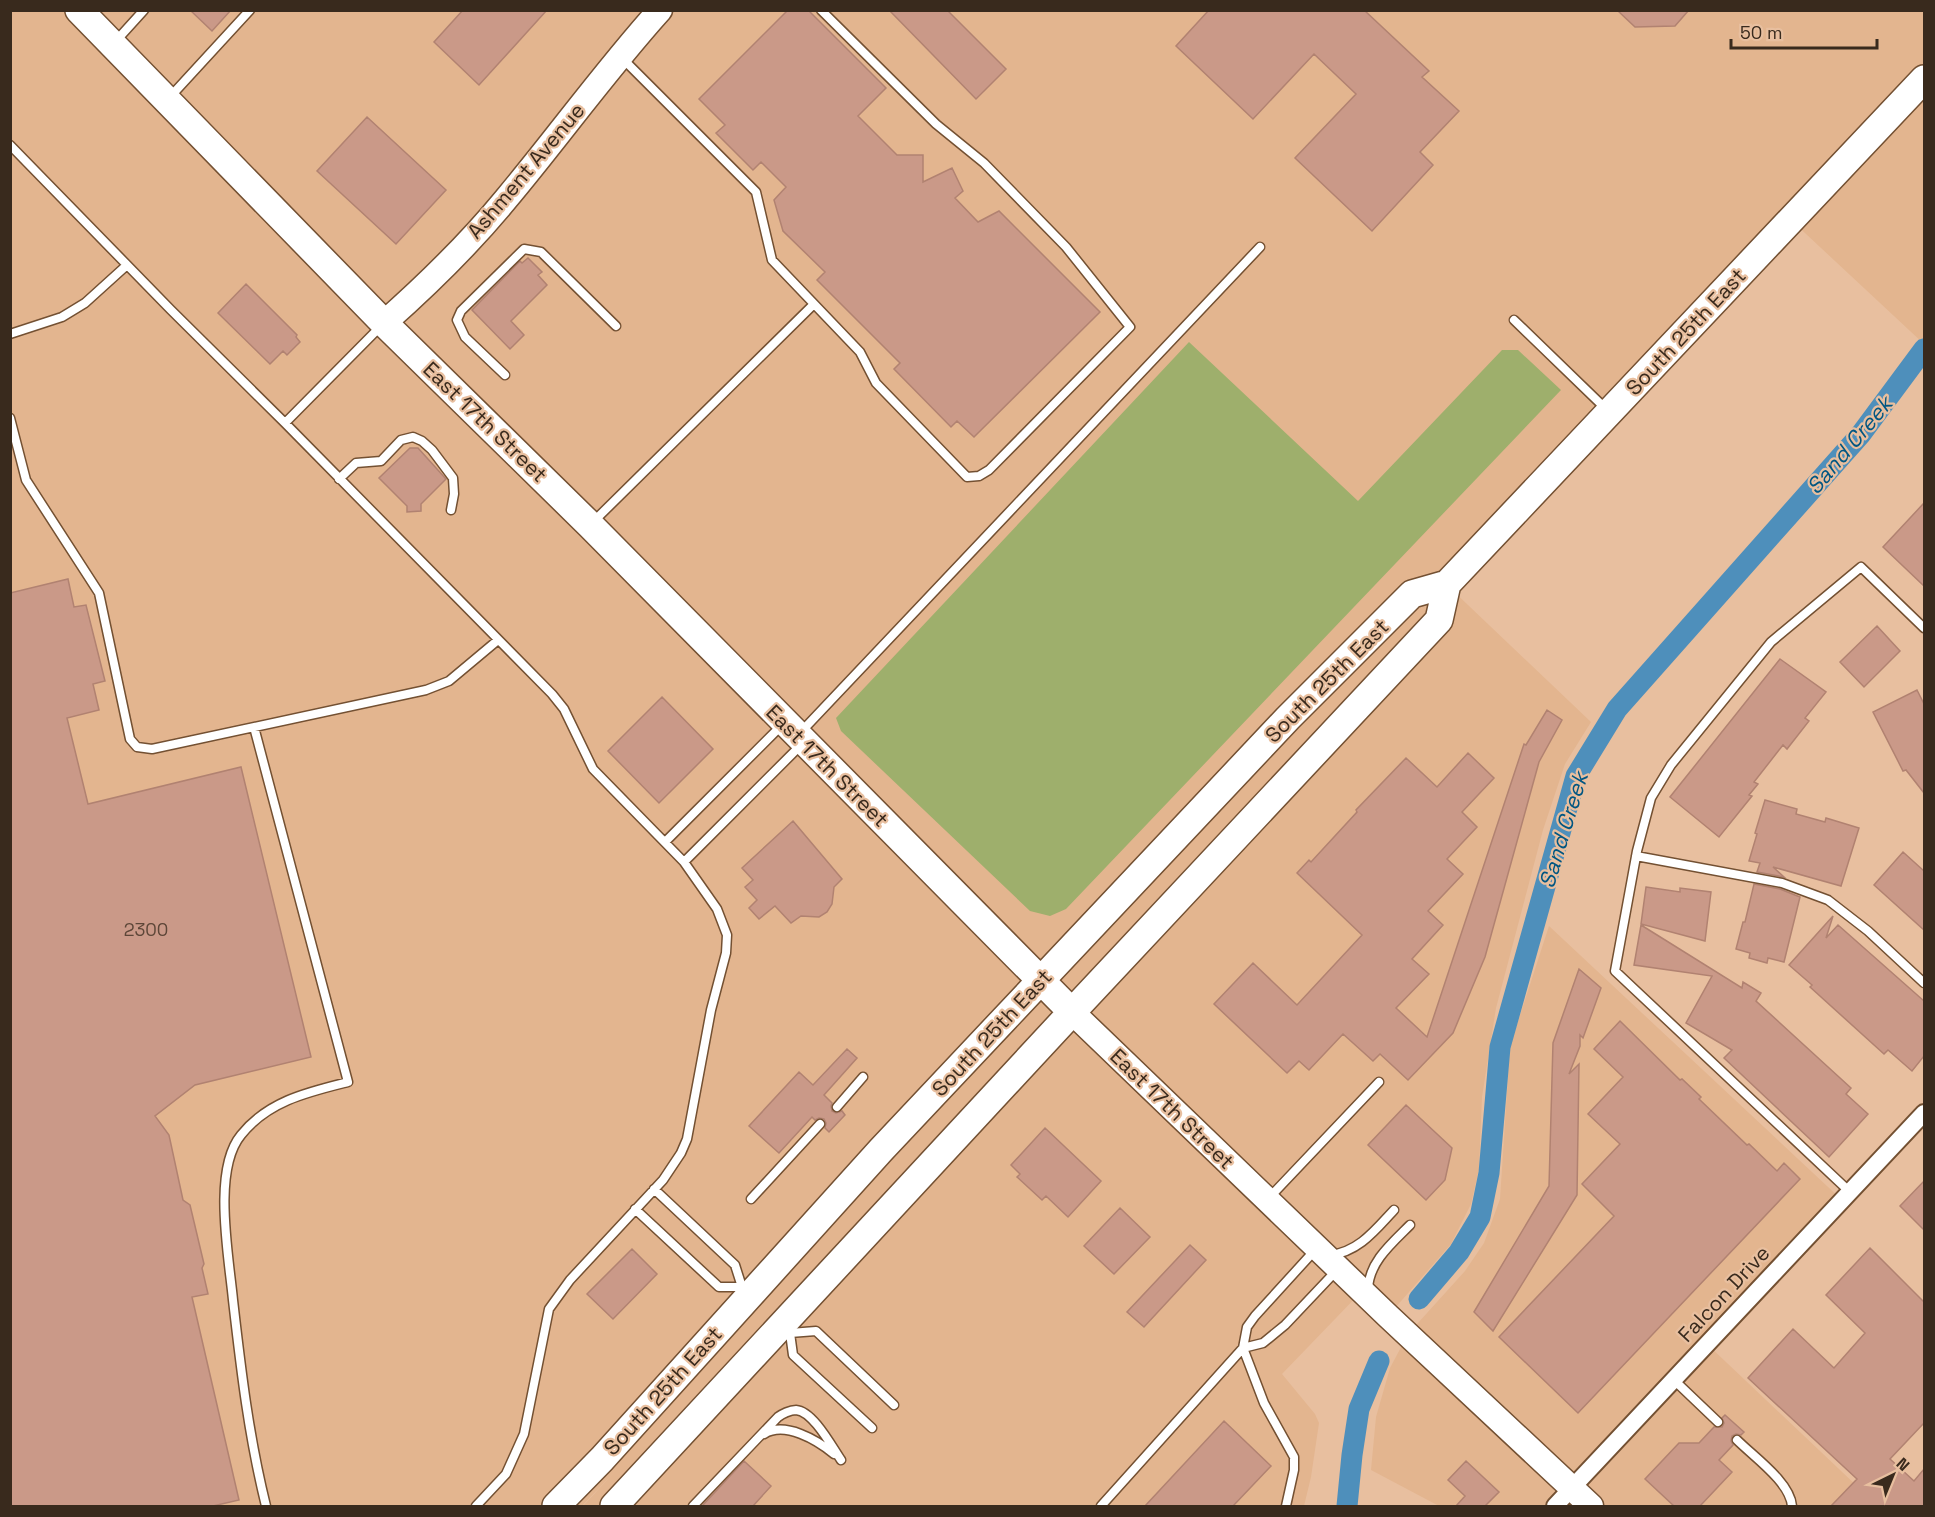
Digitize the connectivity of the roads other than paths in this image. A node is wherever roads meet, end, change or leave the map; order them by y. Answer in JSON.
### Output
{"nodes":[{"id":1,"x":79,"y":10,"type":"edge"},
{"id":2,"x":144,"y":10,"type":"edge"},
{"id":3,"x":250,"y":10,"type":"edge"},
{"id":4,"x":660,"y":10,"type":"edge"},
{"id":5,"x":821,"y":10,"type":"edge"},
{"id":6,"x":113,"y":45,"type":"junction"},
{"id":7,"x":619,"y":55,"type":"junction"},
{"id":8,"x":1924,"y":79,"type":"edge"},
{"id":9,"x":168,"y":100,"type":"junction"},
{"id":10,"x":10,"y":145,"type":"edge"},
{"id":11,"x":1260,"y":247,"type":"dead end"},
{"id":12,"x":127,"y":266,"type":"junction"},
{"id":13,"x":814,"y":304,"type":"junction"},
{"id":14,"x":1514,"y":320,"type":"dead end"},
{"id":15,"x":384,"y":324,"type":"junction"},
{"id":16,"x":616,"y":326,"type":"dead end"},
{"id":17,"x":10,"y":334,"type":"edge"},
{"id":18,"x":505,"y":375,"type":"dead end"},
{"id":19,"x":1610,"y":412,"type":"junction"},
{"id":20,"x":10,"y":418,"type":"edge"},
{"id":21,"x":285,"y":423,"type":"junction"},
{"id":22,"x":339,"y":479,"type":"junction"},
{"id":23,"x":451,"y":510,"type":"dead end"},
{"id":24,"x":590,"y":525,"type":"junction"},
{"id":25,"x":1447,"y":585,"type":"junction"},
{"id":26,"x":1924,"y":628,"type":"edge"},
{"id":27,"x":498,"y":640,"type":"junction"},
{"id":28,"x":255,"y":727,"type":"junction"},
{"id":29,"x":795,"y":734,"type":"junction"},
{"id":30,"x":665,"y":842,"type":"junction"},
{"id":31,"x":1636,"y":856,"type":"junction"},
{"id":32,"x":684,"y":862,"type":"junction"},
{"id":33,"x":1041,"y":981,"type":"junction"},
{"id":34,"x":1924,"y":983,"type":"edge"},
{"id":35,"x":1072,"y":1012,"type":"junction"},
{"id":36,"x":863,"y":1077,"type":"dead end"},
{"id":37,"x":1378,"y":1082,"type":"dead end"},
{"id":38,"x":837,"y":1107,"type":"dead end"},
{"id":39,"x":1924,"y":1113,"type":"edge"},
{"id":40,"x":820,"y":1124,"type":"dead end"},
{"id":41,"x":654,"y":1189,"type":"junction"},
{"id":42,"x":1851,"y":1193,"type":"junction"},
{"id":43,"x":751,"y":1199,"type":"dead end"},
{"id":44,"x":1267,"y":1200,"type":"junction"},
{"id":45,"x":635,"y":1209,"type":"junction"},
{"id":46,"x":1394,"y":1210,"type":"dead end"},
{"id":47,"x":1410,"y":1224,"type":"dead end"},
{"id":48,"x":1327,"y":1257,"type":"junction"},
{"id":49,"x":746,"y":1291,"type":"junction"},
{"id":50,"x":1368,"y":1296,"type":"junction"},
{"id":51,"x":785,"y":1329,"type":"junction"},
{"id":52,"x":1243,"y":1348,"type":"junction"},
{"id":53,"x":1674,"y":1380,"type":"junction"},
{"id":54,"x":894,"y":1405,"type":"dead end"},
{"id":55,"x":1718,"y":1422,"type":"dead end"},
{"id":56,"x":872,"y":1428,"type":"dead end"},
{"id":57,"x":1737,"y":1440,"type":"dead end"},
{"id":58,"x":749,"y":1448,"type":"junction"},
{"id":59,"x":602,"y":1459,"type":"junction"},
{"id":60,"x":1571,"y":1488,"type":"junction"},
{"id":61,"x":266,"y":1506,"type":"edge"},
{"id":62,"x":476,"y":1506,"type":"edge"},
{"id":63,"x":556,"y":1506,"type":"edge"},
{"id":64,"x":584,"y":1506,"type":"edge"},
{"id":65,"x":614,"y":1506,"type":"edge"},
{"id":66,"x":693,"y":1506,"type":"edge"},
{"id":67,"x":1101,"y":1506,"type":"edge"},
{"id":68,"x":1286,"y":1506,"type":"edge"},
{"id":69,"x":1556,"y":1506,"type":"edge"},
{"id":70,"x":1591,"y":1506,"type":"edge"},
{"id":71,"x":1792,"y":1506,"type":"edge"}],
"edges":[{"from":1,"to":6,"type":"main road","name":"East 17th Street"},
{"from":2,"to":6,"type":"lane"},
{"from":3,"to":9,"type":"lane"},
{"from":4,"to":7,"type":"main road","name":"Ashment Avenue"},
{"from":5,"to":13,"type":"lane"},
{"from":6,"to":9,"type":"main road","name":"East 17th Street"},
{"from":7,"to":13,"type":"lane"},
{"from":7,"to":15,"type":"main road","name":"Ashment Avenue"},
{"from":8,"to":19,"type":"main road","name":"South 25th East"},
{"from":9,"to":15,"type":"main road","name":"East 17th Street"},
{"from":10,"to":12,"type":"lane"},
{"from":11,"to":29,"type":"lane"},
{"from":12,"to":17,"type":"lane"},
{"from":12,"to":21,"type":"lane"},
{"from":13,"to":24,"type":"lane"},
{"from":14,"to":19,"type":"lane"},
{"from":15,"to":21,"type":"lane"},
{"from":15,"to":24,"type":"main road","name":"East 17th Street"},
{"from":16,"to":18,"type":"lane"},
{"from":19,"to":25,"type":"main road","name":"South 25th East"},
{"from":20,"to":28,"type":"lane"},
{"from":21,"to":22,"type":"lane"},
{"from":22,"to":23,"type":"lane"},
{"from":22,"to":27,"type":"lane"},
{"from":24,"to":29,"type":"main road","name":"East 17th Street"},
{"from":25,"to":33,"type":"main road","name":"South 25th East"},
{"from":25,"to":35,"type":"main road","name":"South 25th East"},
{"from":26,"to":31,"type":"lane"},
{"from":27,"to":28,"type":"lane"},
{"from":27,"to":30,"type":"lane"},
{"from":28,"to":61,"type":"lane"},
{"from":29,"to":30,"type":"lane"},
{"from":29,"to":32,"type":"lane"},
{"from":29,"to":33,"type":"main road","name":"East 17th Street"},
{"from":30,"to":32,"type":"lane"},
{"from":31,"to":34,"type":"lane"},
{"from":31,"to":42,"type":"lane"},
{"from":32,"to":41,"type":"lane"},
{"from":33,"to":35,"type":"main road","name":"East 17th Street"},
{"from":33,"to":49,"type":"main road","name":"South 25th East"},
{"from":35,"to":44,"type":"main road","name":"East 17th Street"},
{"from":35,"to":51,"type":"main road","name":"South 25th East"},
{"from":36,"to":38,"type":"lane"},
{"from":37,"to":44,"type":"lane"},
{"from":39,"to":42,"type":"street","name":"Falcon Drive"},
{"from":40,"to":43,"type":"lane"},
{"from":41,"to":45,"type":"lane"},
{"from":41,"to":49,"type":"lane"},
{"from":42,"to":53,"type":"street","name":"Falcon Drive"},
{"from":44,"to":48,"type":"main road","name":"East 17th Street"},
{"from":45,"to":49,"type":"lane"},
{"from":45,"to":62,"type":"lane"},
{"from":46,"to":48,"type":"lane"},
{"from":47,"to":50,"type":"lane"},
{"from":48,"to":50,"type":"main road","name":"East 17th Street"},
{"from":48,"to":52,"type":"lane"},
{"from":48,"to":52,"type":"lane"},
{"from":49,"to":59,"type":"main road","name":"South 25th East"},
{"from":50,"to":60,"type":"main road","name":"East 17th Street"},
{"from":51,"to":54,"type":"lane"},
{"from":51,"to":56,"type":"lane"},
{"from":51,"to":65,"type":"main road","name":"South 25th East"},
{"from":52,"to":67,"type":"lane"},
{"from":52,"to":68,"type":"lane"},
{"from":53,"to":55,"type":"lane"},
{"from":53,"to":60,"type":"street","name":"Falcon Drive"},
{"from":57,"to":71,"type":"lane"},
{"from":58,"to":58,"type":"lane"},
{"from":58,"to":66,"type":"lane"},
{"from":59,"to":63,"type":"main road","name":"South 25th East"},
{"from":59,"to":64,"type":"main road"},
{"from":60,"to":69,"type":"street","name":"Falcon Drive"},
{"from":60,"to":70,"type":"main road","name":"East 17th Street"}]}
